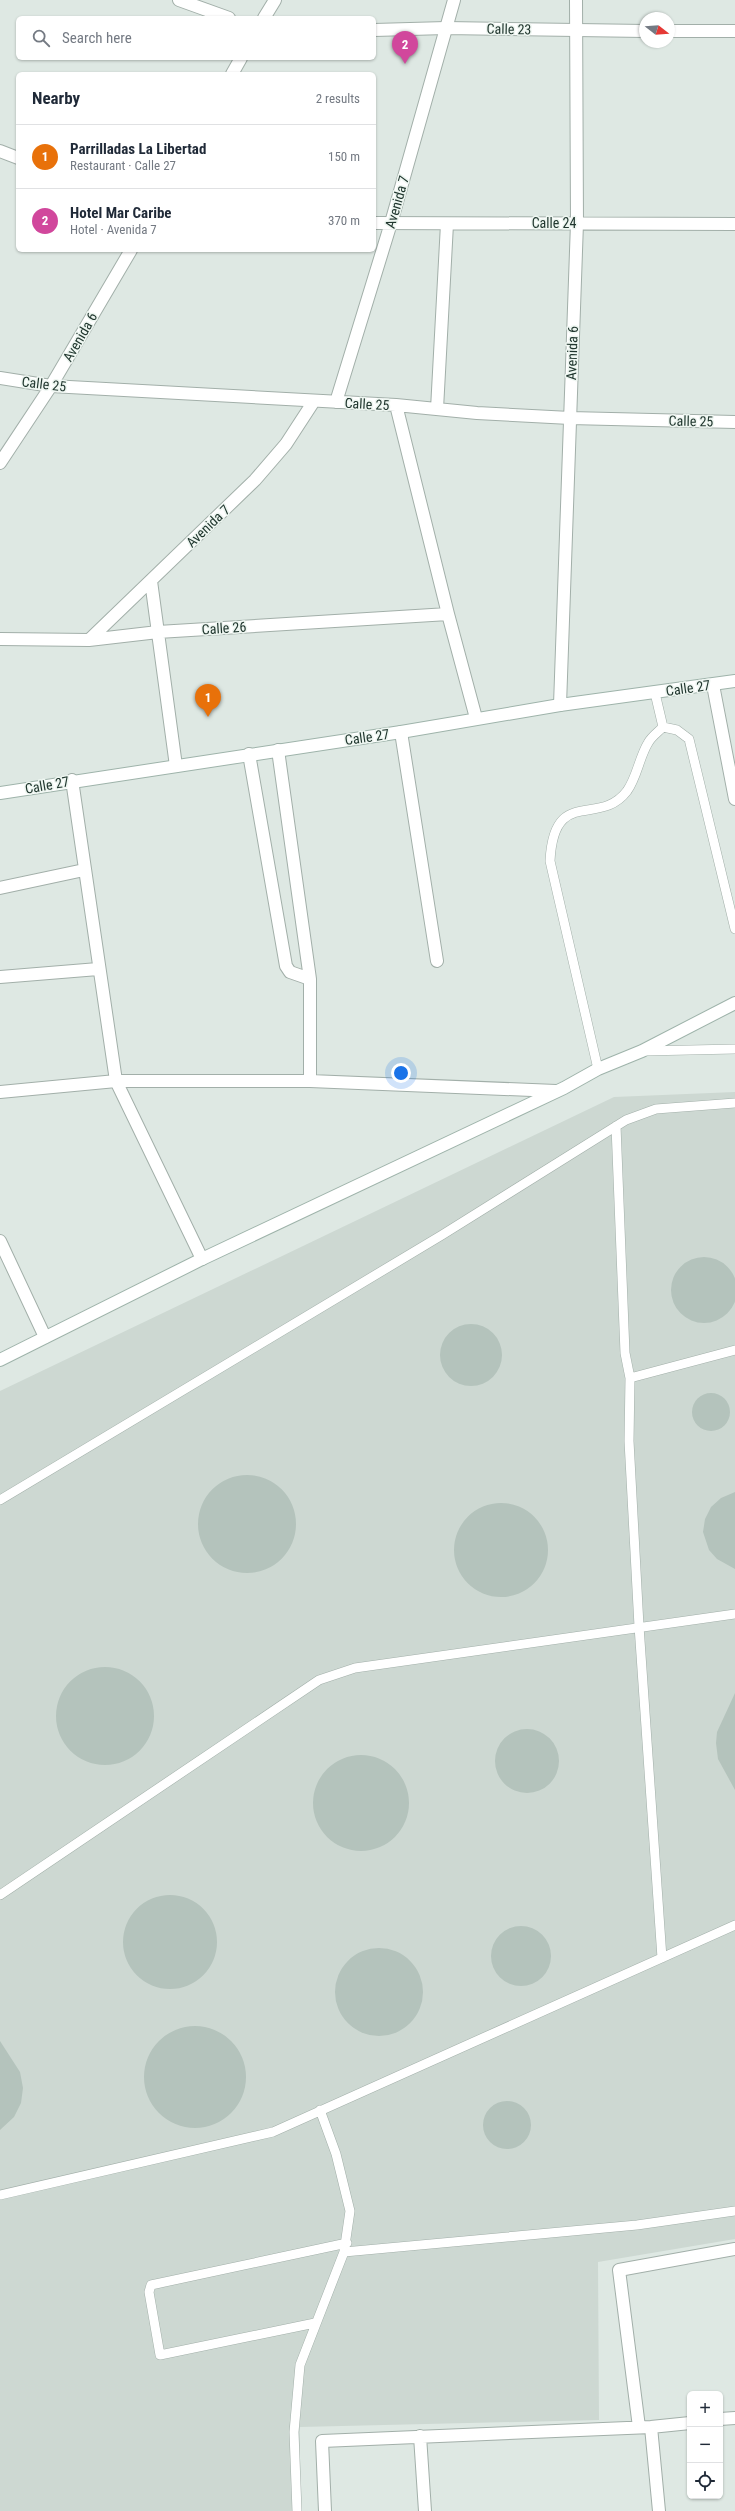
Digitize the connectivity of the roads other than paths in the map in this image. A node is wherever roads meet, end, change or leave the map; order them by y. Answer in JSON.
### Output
{"nodes":[{"id":1,"x":178,"y":0,"type":"edge"},
{"id":2,"x":274,"y":0,"type":"edge"},
{"id":3,"x":454,"y":0,"type":"edge"},
{"id":4,"x":576,"y":0,"type":"edge"},
{"id":5,"x":223,"y":16,"type":"edge"},
{"id":6,"x":265,"y":16,"type":"edge"},
{"id":7,"x":446,"y":28,"type":"junction"},
{"id":8,"x":376,"y":30,"type":"edge"},
{"id":9,"x":574,"y":30,"type":"junction"},
{"id":10,"x":639,"y":31,"type":"edge"},
{"id":11,"x":675,"y":31,"type":"edge"},
{"id":12,"x":735,"y":31,"type":"edge"},
{"id":13,"x":240,"y":60,"type":"edge"},
{"id":14,"x":233,"y":72,"type":"edge"},
{"id":15,"x":0,"y":151,"type":"edge"},
{"id":16,"x":16,"y":157,"type":"edge"},
{"id":17,"x":376,"y":223,"type":"edge"},
{"id":18,"x":391,"y":223,"type":"junction"},
{"id":19,"x":576,"y":223,"type":"junction"},
{"id":20,"x":446,"y":224,"type":"junction"},
{"id":21,"x":735,"y":224,"type":"edge"},
{"id":22,"x":130,"y":252,"type":"edge"},
{"id":23,"x":0,"y":378,"type":"edge"},
{"id":24,"x":51,"y":386,"type":"junction"},
{"id":25,"x":314,"y":401,"type":"junction"},
{"id":26,"x":336,"y":402,"type":"junction"},
{"id":27,"x":396,"y":405,"type":"junction"},
{"id":28,"x":437,"y":409,"type":"junction"},
{"id":29,"x":570,"y":418,"type":"junction"},
{"id":30,"x":735,"y":422,"type":"edge"},
{"id":31,"x":0,"y":463,"type":"edge"},
{"id":32,"x":151,"y":581,"type":"junction"},
{"id":33,"x":448,"y":614,"type":"junction"},
{"id":34,"x":158,"y":632,"type":"junction"},
{"id":35,"x":0,"y":639,"type":"edge"},
{"id":36,"x":89,"y":640,"type":"junction"},
{"id":37,"x":735,"y":681,"type":"edge"},
{"id":38,"x":713,"y":685,"type":"junction"},
{"id":39,"x":655,"y":693,"type":"junction"},
{"id":40,"x":560,"y":705,"type":"junction"},
{"id":41,"x":476,"y":718,"type":"junction"},
{"id":42,"x":663,"y":727,"type":"junction"},
{"id":43,"x":401,"y":732,"type":"junction"},
{"id":44,"x":278,"y":750,"type":"junction"},
{"id":45,"x":249,"y":754,"type":"junction"},
{"id":46,"x":176,"y":766,"type":"junction"},
{"id":47,"x":72,"y":780,"type":"junction"},
{"id":48,"x":0,"y":793,"type":"edge"},
{"id":49,"x":735,"y":799,"type":"edge"},
{"id":50,"x":84,"y":870,"type":"junction"},
{"id":51,"x":0,"y":888,"type":"edge"},
{"id":52,"x":735,"y":929,"type":"edge"},
{"id":53,"x":437,"y":962,"type":"dead end"},
{"id":54,"x":98,"y":969,"type":"junction"},
{"id":55,"x":0,"y":977,"type":"edge"},
{"id":56,"x":310,"y":979,"type":"junction"},
{"id":57,"x":735,"y":1003,"type":"edge"},
{"id":58,"x":735,"y":1049,"type":"edge"},
{"id":59,"x":642,"y":1051,"type":"junction"},
{"id":60,"x":598,"y":1069,"type":"junction"},
{"id":61,"x":116,"y":1081,"type":"junction"},
{"id":62,"x":310,"y":1081,"type":"junction"},
{"id":63,"x":556,"y":1091,"type":"junction"},
{"id":64,"x":0,"y":1092,"type":"edge"},
{"id":65,"x":735,"y":1103,"type":"edge"},
{"id":66,"x":616,"y":1126,"type":"junction"},
{"id":67,"x":0,"y":1241,"type":"edge"},
{"id":68,"x":202,"y":1259,"type":"junction"},
{"id":69,"x":45,"y":1337,"type":"junction"},
{"id":70,"x":735,"y":1350,"type":"edge"},
{"id":71,"x":0,"y":1360,"type":"edge"},
{"id":72,"x":630,"y":1378,"type":"junction"},
{"id":73,"x":0,"y":1500,"type":"edge"},
{"id":74,"x":735,"y":1614,"type":"edge"},
{"id":75,"x":639,"y":1626,"type":"junction"},
{"id":76,"x":0,"y":1895,"type":"edge"},
{"id":77,"x":735,"y":1926,"type":"edge"},
{"id":78,"x":662,"y":1958,"type":"junction"},
{"id":79,"x":320,"y":2110,"type":"junction"},
{"id":80,"x":0,"y":2195,"type":"edge"},
{"id":81,"x":735,"y":2211,"type":"edge"},
{"id":82,"x":346,"y":2248,"type":"junction"},
{"id":83,"x":735,"y":2249,"type":"edge"},
{"id":84,"x":315,"y":2323,"type":"junction"},
{"id":85,"x":735,"y":2418,"type":"edge"},
{"id":86,"x":723,"y":2419,"type":"edge"},
{"id":87,"x":687,"y":2423,"type":"edge"},
{"id":88,"x":639,"y":2427,"type":"junction"},
{"id":89,"x":651,"y":2427,"type":"junction"},
{"id":90,"x":420,"y":2436,"type":"junction"},
{"id":91,"x":298,"y":2511,"type":"edge"},
{"id":92,"x":325,"y":2511,"type":"edge"},
{"id":93,"x":425,"y":2511,"type":"edge"},
{"id":94,"x":659,"y":2511,"type":"edge"}],
"edges":[{"from":1,"to":5,"type":"street"},
{"from":2,"to":6,"type":"street"},
{"from":3,"to":7,"type":"street","name":"Avenida 7"},
{"from":4,"to":9,"type":"street","name":"Avenida 6"},
{"from":7,"to":8,"type":"street","name":"Calle 23"},
{"from":7,"to":9,"type":"street","name":"Calle 23"},
{"from":7,"to":18,"type":"street","name":"Avenida 7"},
{"from":9,"to":10,"type":"street","name":"Calle 23"},
{"from":9,"to":19,"type":"street","name":"Avenida 6"},
{"from":11,"to":12,"type":"street"},
{"from":13,"to":14,"type":"street"},
{"from":15,"to":16,"type":"street"},
{"from":17,"to":18,"type":"street","name":"Calle 24"},
{"from":18,"to":20,"type":"street","name":"Calle 24"},
{"from":18,"to":26,"type":"street","name":"Avenida 7"},
{"from":19,"to":20,"type":"street","name":"Calle 24"},
{"from":19,"to":21,"type":"street","name":"Calle 24"},
{"from":19,"to":29,"type":"street","name":"Avenida 6"},
{"from":20,"to":28,"type":"street"},
{"from":22,"to":24,"type":"street","name":"Avenida 6"},
{"from":23,"to":24,"type":"street","name":"Calle 25"},
{"from":24,"to":25,"type":"street","name":"Calle 25"},
{"from":24,"to":31,"type":"street","name":"Avenida 6"},
{"from":25,"to":26,"type":"street","name":"Calle 25"},
{"from":25,"to":32,"type":"street","name":"Avenida 7"},
{"from":26,"to":27,"type":"street","name":"Calle 25"},
{"from":27,"to":28,"type":"street","name":"Calle 25"},
{"from":27,"to":33,"type":"street"},
{"from":28,"to":29,"type":"street","name":"Calle 25"},
{"from":29,"to":30,"type":"street","name":"Calle 25"},
{"from":29,"to":40,"type":"street","name":"Avenida 6"},
{"from":32,"to":34,"type":"street"},
{"from":32,"to":36,"type":"street","name":"Avenida 7"},
{"from":33,"to":34,"type":"street","name":"Calle 26"},
{"from":33,"to":41,"type":"street"},
{"from":34,"to":36,"type":"street","name":"Calle 26"},
{"from":34,"to":46,"type":"street"},
{"from":35,"to":36,"type":"street","name":"Calle 26"},
{"from":37,"to":38,"type":"street","name":"Calle 27"},
{"from":38,"to":39,"type":"street","name":"Calle 27"},
{"from":38,"to":49,"type":"street"},
{"from":39,"to":40,"type":"street","name":"Calle 27"},
{"from":39,"to":42,"type":"lane"},
{"from":40,"to":41,"type":"street","name":"Calle 27"},
{"from":41,"to":43,"type":"street","name":"Calle 27"},
{"from":42,"to":52,"type":"lane"},
{"from":42,"to":60,"type":"lane"},
{"from":43,"to":44,"type":"street","name":"Calle 27"},
{"from":43,"to":53,"type":"street"},
{"from":44,"to":45,"type":"street","name":"Calle 27"},
{"from":44,"to":56,"type":"street"},
{"from":45,"to":46,"type":"street","name":"Calle 27"},
{"from":45,"to":56,"type":"street"},
{"from":46,"to":47,"type":"street","name":"Calle 27"},
{"from":47,"to":48,"type":"street","name":"Calle 27"},
{"from":47,"to":50,"type":"street"},
{"from":50,"to":51,"type":"street"},
{"from":50,"to":54,"type":"street"},
{"from":54,"to":55,"type":"street"},
{"from":54,"to":61,"type":"street"},
{"from":56,"to":62,"type":"street"},
{"from":57,"to":59,"type":"street"},
{"from":58,"to":59,"type":"lane"},
{"from":59,"to":60,"type":"street"},
{"from":60,"to":63,"type":"street"},
{"from":61,"to":62,"type":"street"},
{"from":61,"to":64,"type":"street"},
{"from":61,"to":68,"type":"street"},
{"from":62,"to":63,"type":"street"},
{"from":63,"to":68,"type":"street"},
{"from":65,"to":66,"type":"lane"},
{"from":66,"to":72,"type":"lane"},
{"from":66,"to":73,"type":"lane"},
{"from":67,"to":69,"type":"street"},
{"from":68,"to":69,"type":"street"},
{"from":69,"to":71,"type":"street"},
{"from":70,"to":72,"type":"lane"},
{"from":72,"to":75,"type":"lane"},
{"from":74,"to":75,"type":"lane"},
{"from":75,"to":76,"type":"lane"},
{"from":75,"to":78,"type":"lane"},
{"from":77,"to":78,"type":"lane"},
{"from":78,"to":79,"type":"lane"},
{"from":79,"to":80,"type":"lane"},
{"from":79,"to":82,"type":"lane"},
{"from":81,"to":82,"type":"lane"},
{"from":82,"to":84,"type":"lane"},
{"from":82,"to":84,"type":"lane"},
{"from":83,"to":88,"type":"street"},
{"from":84,"to":91,"type":"lane"},
{"from":85,"to":86,"type":"street"},
{"from":87,"to":89,"type":"street"},
{"from":88,"to":89,"type":"street"},
{"from":88,"to":90,"type":"street"},
{"from":89,"to":94,"type":"street"},
{"from":90,"to":92,"type":"street"},
{"from":90,"to":93,"type":"street"}]}
